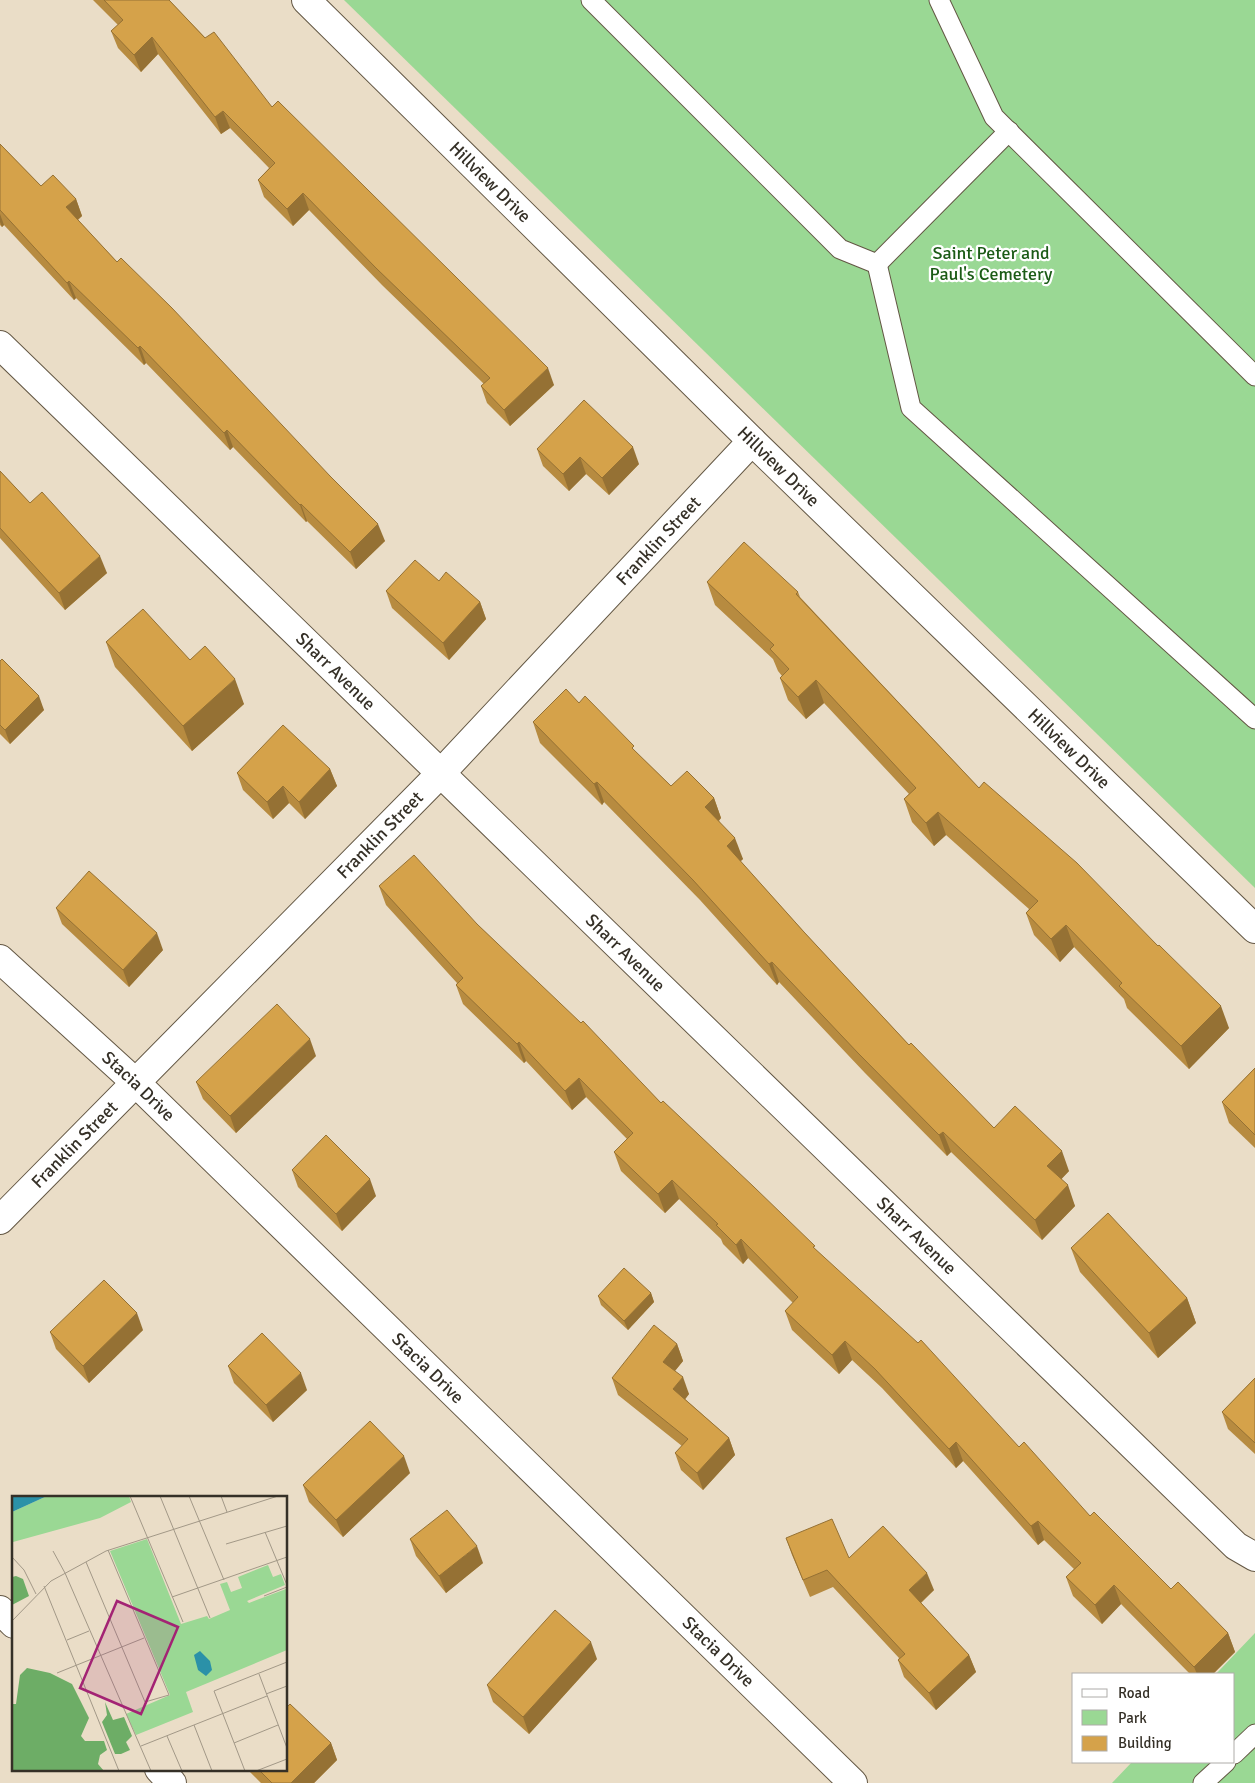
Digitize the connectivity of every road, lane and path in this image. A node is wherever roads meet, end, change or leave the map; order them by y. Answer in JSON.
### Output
{"nodes":[{"id":1,"x":306,"y":0,"type":"edge"},
{"id":2,"x":590,"y":0,"type":"edge"},
{"id":3,"x":939,"y":0,"type":"edge"},
{"id":4,"x":1009,"y":131,"type":"junction"},
{"id":5,"x":877,"y":264,"type":"junction"},
{"id":6,"x":0,"y":345,"type":"edge"},
{"id":7,"x":1255,"y":376,"type":"edge"},
{"id":8,"x":752,"y":441,"type":"junction"},
{"id":9,"x":1255,"y":718,"type":"edge"},
{"id":10,"x":441,"y":773,"type":"junction"},
{"id":11,"x":1255,"y":929,"type":"edge"},
{"id":12,"x":0,"y":959,"type":"edge"},
{"id":13,"x":135,"y":1082,"type":"junction"},
{"id":14,"x":0,"y":1220,"type":"edge"},
{"id":15,"x":1255,"y":1557,"type":"edge"},
{"id":16,"x":0,"y":1610,"type":"edge"},
{"id":17,"x":12,"y":1622,"type":"edge"},
{"id":18,"x":1255,"y":1734,"type":"edge"},
{"id":19,"x":1235,"y":1753,"type":"edge"},
{"id":20,"x":1225,"y":1763,"type":"edge"},
{"id":21,"x":160,"y":1770,"type":"edge"},
{"id":22,"x":172,"y":1783,"type":"edge"},
{"id":23,"x":853,"y":1783,"type":"edge"},
{"id":24,"x":1203,"y":1783,"type":"edge"}],
"edges":[{"from":1,"to":8,"type":"street","name":"Hillview Drive"},
{"from":2,"to":5,"type":"lane"},
{"from":3,"to":4,"type":"lane"},
{"from":4,"to":5,"type":"lane"},
{"from":4,"to":7,"type":"lane"},
{"from":5,"to":9,"type":"lane"},
{"from":6,"to":10,"type":"street","name":"Sharr Avenue"},
{"from":8,"to":10,"type":"street","name":"Franklin Street"},
{"from":8,"to":11,"type":"street","name":"Hillview Drive"},
{"from":10,"to":13,"type":"street","name":"Franklin Street"},
{"from":10,"to":15,"type":"street","name":"Sharr Avenue"},
{"from":12,"to":13,"type":"street","name":"Stacia Drive"},
{"from":13,"to":14,"type":"street","name":"Franklin Street"},
{"from":13,"to":23,"type":"street","name":"Stacia Drive"},
{"from":16,"to":17,"type":"street"},
{"from":18,"to":19,"type":"lane"},
{"from":20,"to":24,"type":"lane"},
{"from":21,"to":22,"type":"street"}]}
